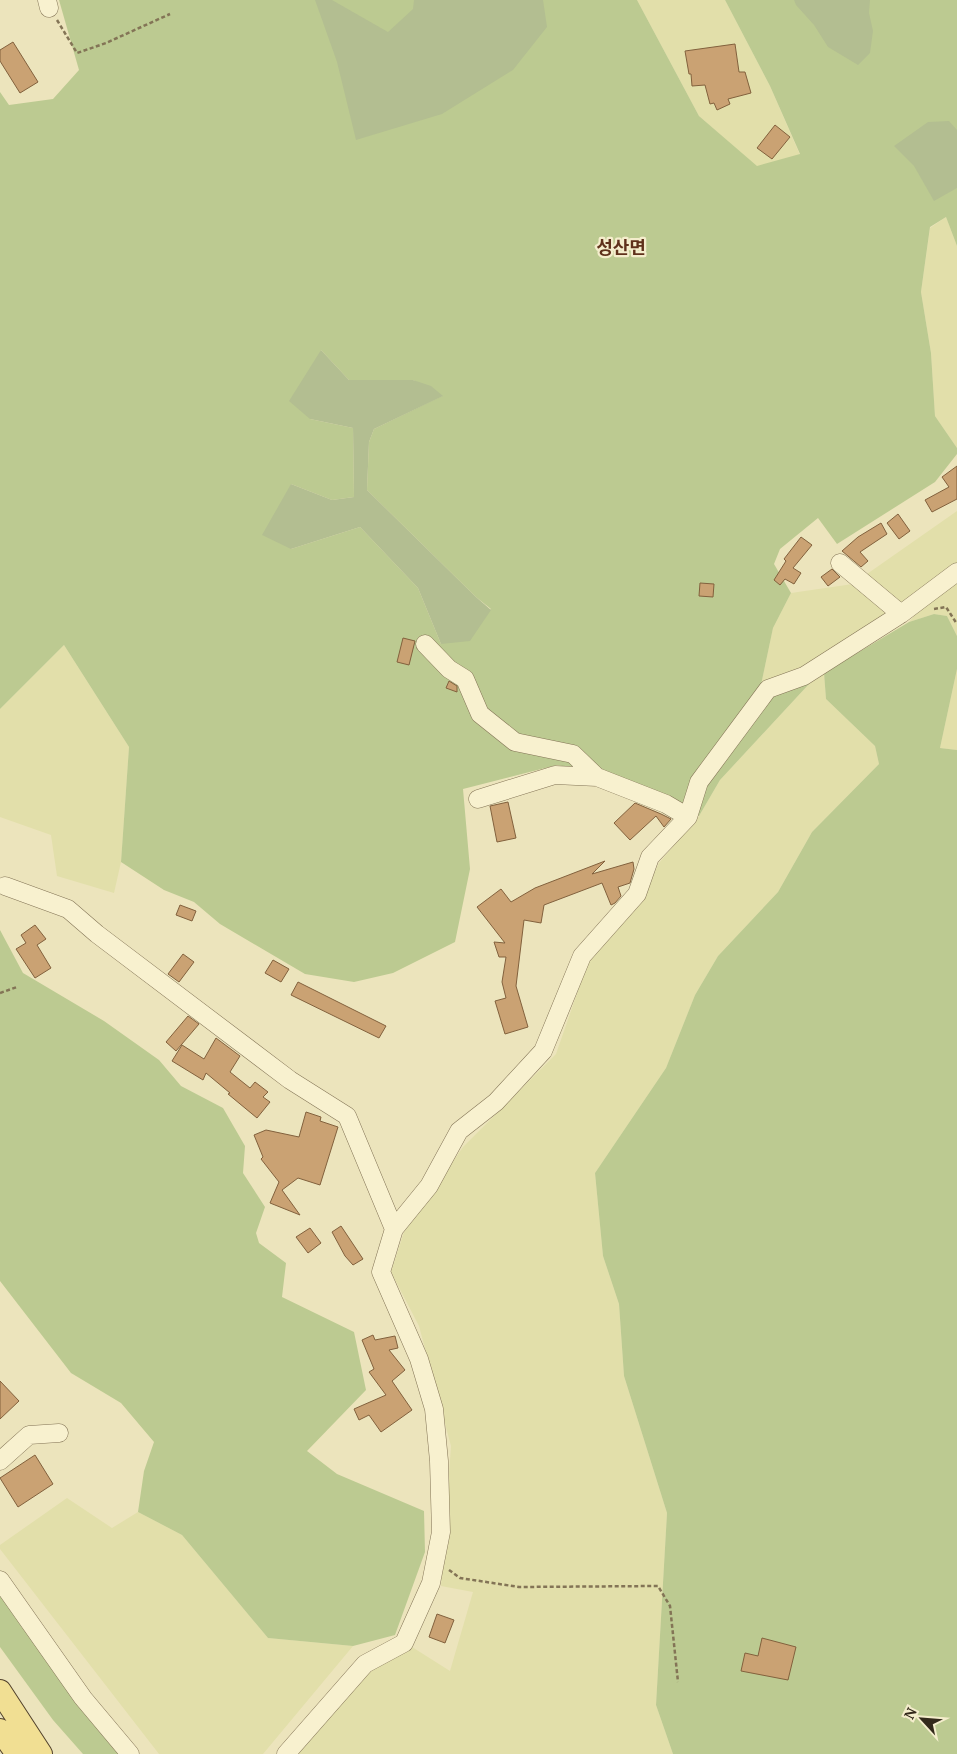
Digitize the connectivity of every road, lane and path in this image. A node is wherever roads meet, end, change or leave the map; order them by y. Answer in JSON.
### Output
{"nodes":[{"id":1,"x":48,"y":4,"type":"edge"},
{"id":2,"x":170,"y":14,"type":"dead end"},
{"id":3,"x":840,"y":563,"type":"dead end"},
{"id":4,"x":957,"y":572,"type":"edge"},
{"id":5,"x":901,"y":614,"type":"junction"},
{"id":6,"x":426,"y":644,"type":"dead end"},
{"id":7,"x":597,"y":777,"type":"junction"},
{"id":8,"x":478,"y":799,"type":"dead end"},
{"id":9,"x":688,"y":818,"type":"junction"},
{"id":10,"x":5,"y":886,"type":"dead end"},
{"id":11,"x":17,"y":987,"type":"dead end"},
{"id":12,"x":0,"y":993,"type":"edge"},
{"id":13,"x":394,"y":1229,"type":"junction"},
{"id":14,"x":59,"y":1433,"type":"dead end"},
{"id":15,"x":0,"y":1461,"type":"edge"},
{"id":16,"x":436,"y":1560,"type":"junction"},
{"id":17,"x":0,"y":1580,"type":"edge"},
{"id":18,"x":678,"y":1682,"type":"dead end"},
{"id":19,"x":0,"y":1691,"type":"edge"},
{"id":20,"x":0,"y":1730,"type":"edge"},
{"id":21,"x":17,"y":1754,"type":"edge"},
{"id":22,"x":41,"y":1754,"type":"edge"},
{"id":23,"x":130,"y":1754,"type":"edge"},
{"id":24,"x":286,"y":1754,"type":"edge"}],
"edges":[{"from":1,"to":2,"type":"path"},
{"from":3,"to":5,"type":"street"},
{"from":4,"to":5,"type":"street"},
{"from":5,"to":9,"type":"street"},
{"from":6,"to":7,"type":"street"},
{"from":7,"to":8,"type":"street"},
{"from":7,"to":9,"type":"street"},
{"from":9,"to":13,"type":"street"},
{"from":10,"to":13,"type":"street"},
{"from":11,"to":12,"type":"path"},
{"from":13,"to":16,"type":"street"},
{"from":14,"to":15,"type":"street"},
{"from":16,"to":18,"type":"path"},
{"from":16,"to":24,"type":"street"},
{"from":17,"to":23,"type":"street"},
{"from":19,"to":22,"type":"main road"},
{"from":20,"to":21,"type":"main road"}]}
